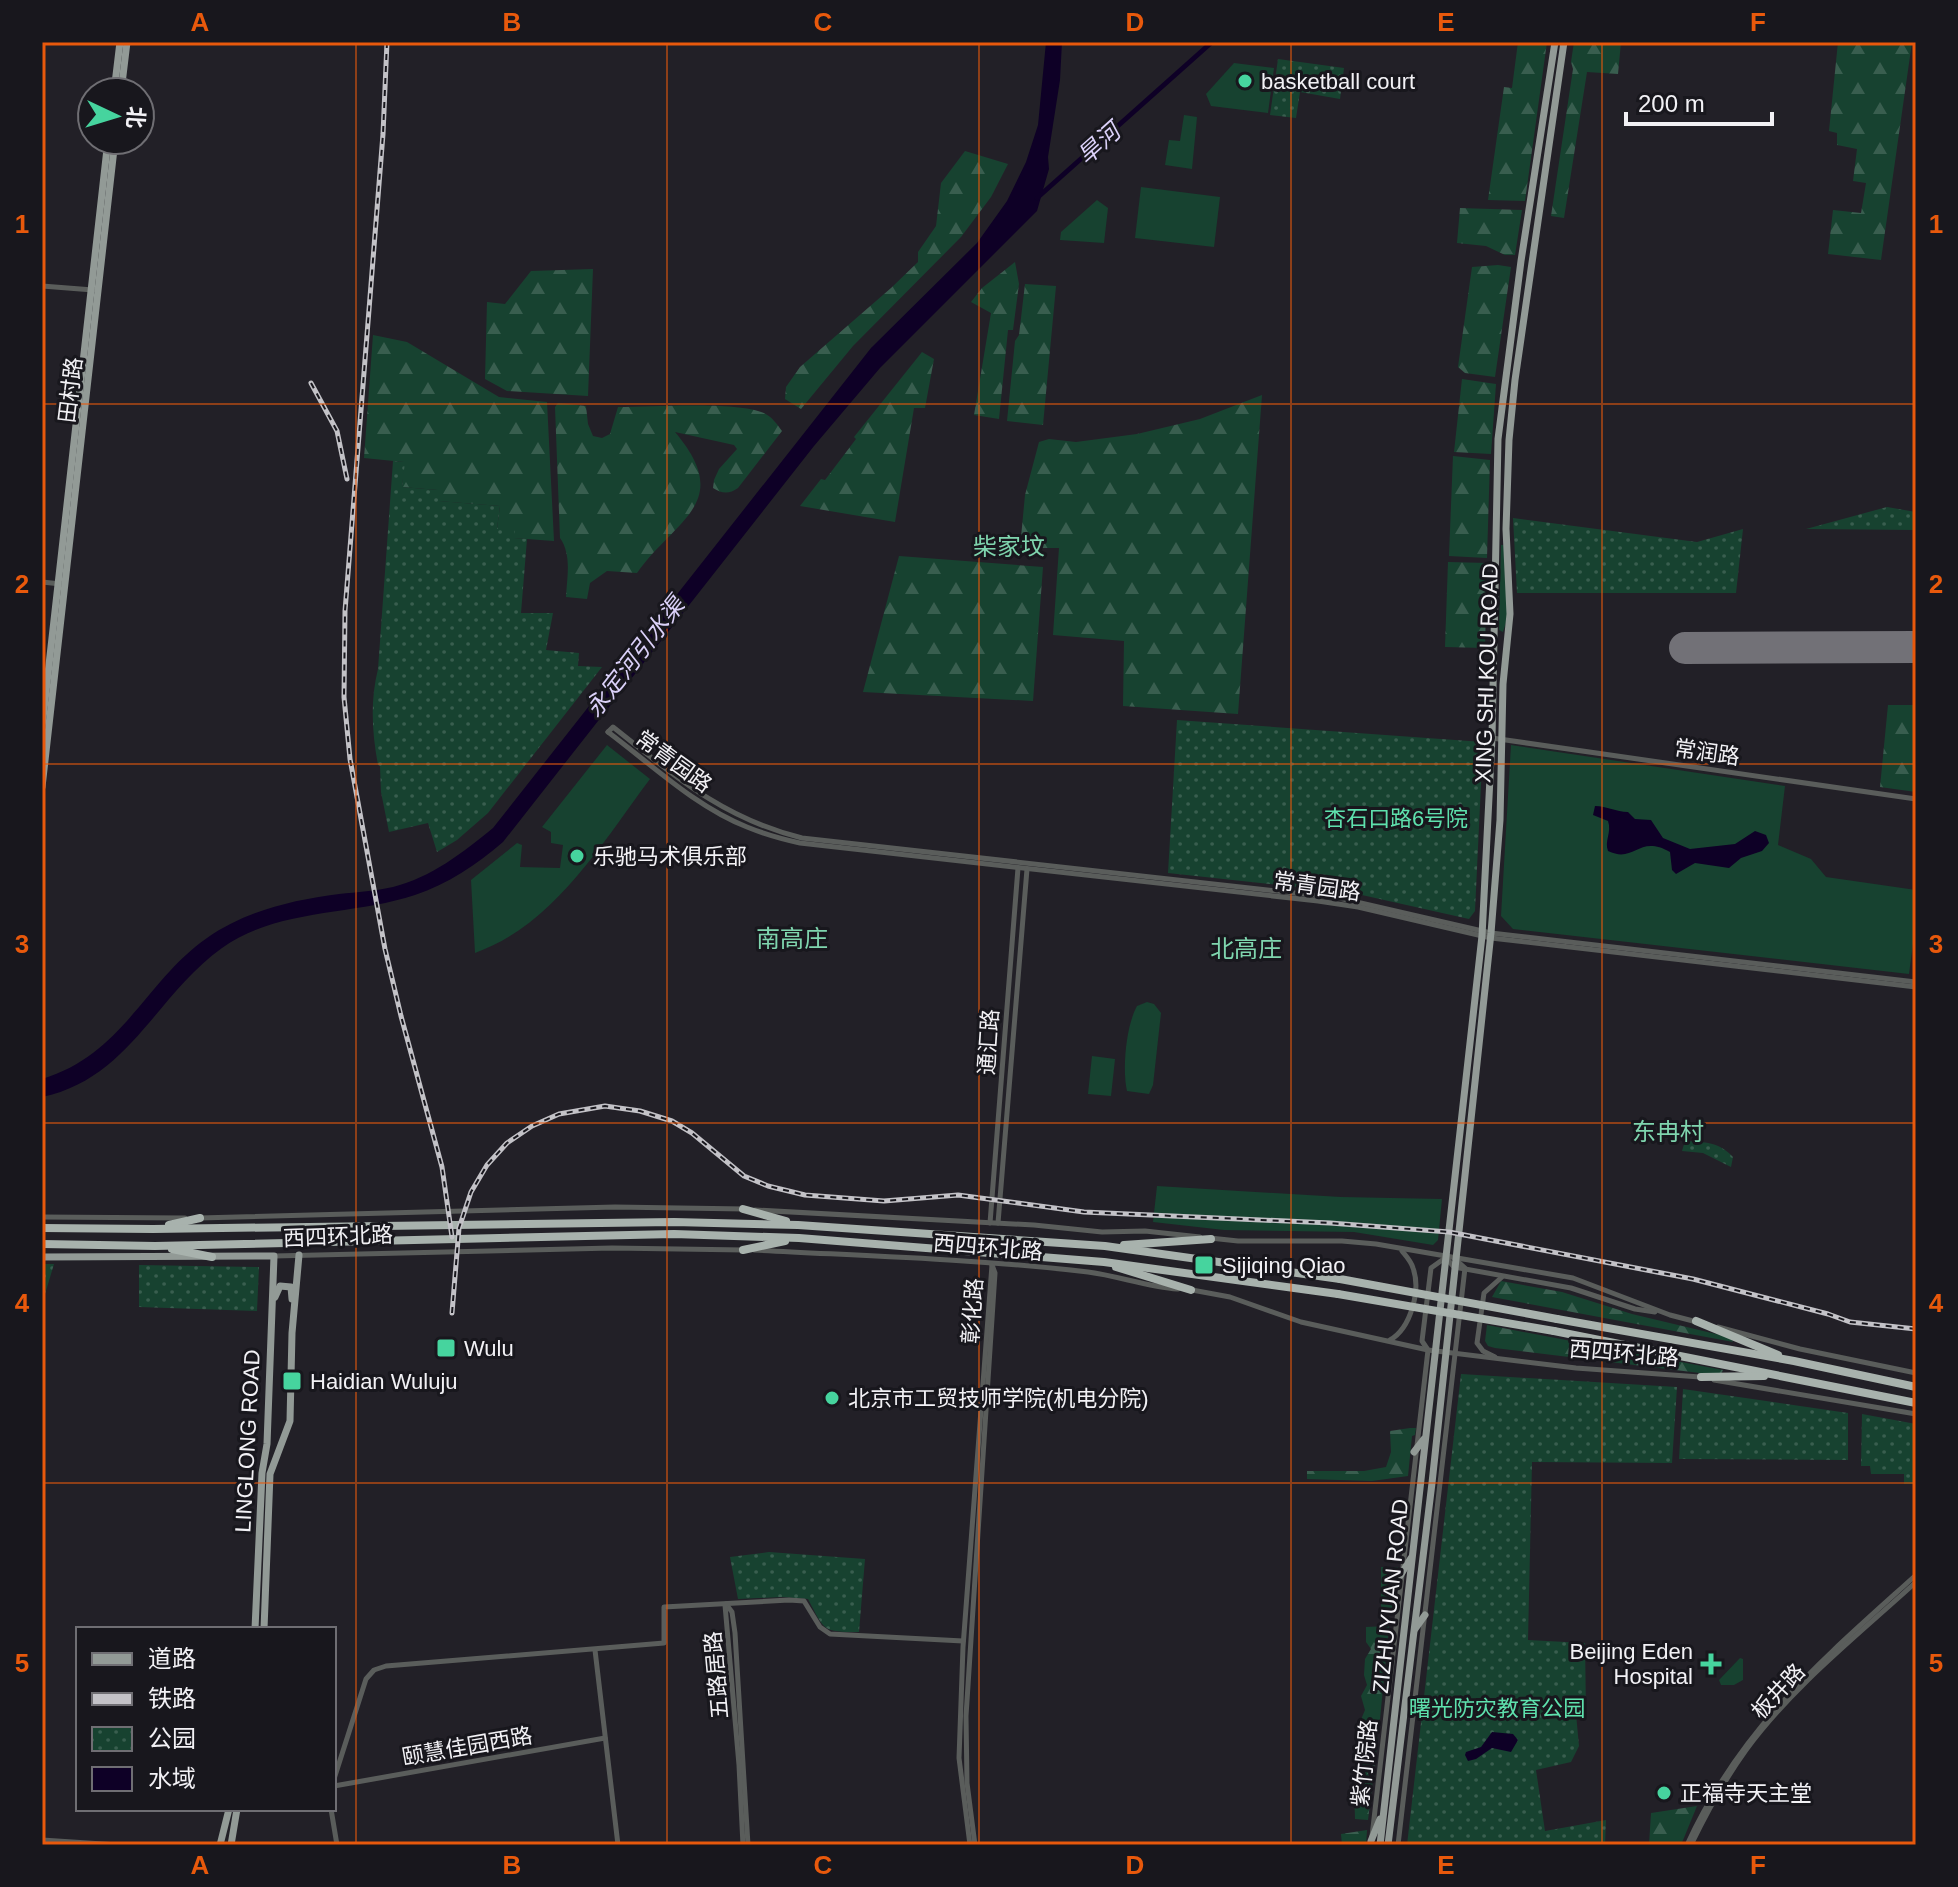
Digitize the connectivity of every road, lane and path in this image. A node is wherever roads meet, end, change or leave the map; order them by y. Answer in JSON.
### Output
{"nodes":[{"id":1,"x":120,"y":42,"type":"edge"},
{"id":2,"x":127,"y":42,"type":"edge"},
{"id":3,"x":1555,"y":42,"type":"edge"},
{"id":4,"x":1564,"y":42,"type":"edge"},
{"id":5,"x":116,"y":76,"type":"edge"},
{"id":6,"x":123,"y":76,"type":"edge"},
{"id":7,"x":107,"y":156,"type":"edge"},
{"id":8,"x":113,"y":156,"type":"edge"},
{"id":9,"x":42,"y":286,"type":"edge"},
{"id":10,"x":94,"y":290,"type":"junction"},
{"id":11,"x":42,"y":582,"type":"edge"},
{"id":12,"x":62,"y":584,"type":"junction"},
{"id":13,"x":42,"y":727,"type":"edge"},
{"id":14,"x":1496,"y":738,"type":"junction"},
{"id":15,"x":42,"y":787,"type":"edge"},
{"id":16,"x":1916,"y":799,"type":"edge"},
{"id":17,"x":1018,"y":866,"type":"junction"},
{"id":18,"x":1027,"y":867,"type":"junction"},
{"id":19,"x":1482,"y":933,"type":"junction"},
{"id":20,"x":1491,"y":935,"type":"junction"},
{"id":21,"x":1916,"y":985,"type":"edge"},
{"id":22,"x":743,"y":1209,"type":"junction"},
{"id":23,"x":42,"y":1217,"type":"edge"},
{"id":24,"x":200,"y":1218,"type":"junction"},
{"id":25,"x":990,"y":1223,"type":"junction"},
{"id":26,"x":998,"y":1223,"type":"junction"},
{"id":27,"x":798,"y":1225,"type":"junction"},
{"id":28,"x":42,"y":1228,"type":"edge"},
{"id":29,"x":153,"y":1229,"type":"junction"},
{"id":30,"x":799,"y":1238,"type":"junction"},
{"id":31,"x":1211,"y":1239,"type":"junction"},
{"id":32,"x":42,"y":1244,"type":"edge"},
{"id":33,"x":155,"y":1246,"type":"junction"},
{"id":34,"x":1105,"y":1246,"type":"junction"},
{"id":35,"x":743,"y":1250,"type":"junction"},
{"id":36,"x":1402,"y":1251,"type":"junction"},
{"id":37,"x":299,"y":1255,"type":"junction"},
{"id":38,"x":274,"y":1256,"type":"junction"},
{"id":39,"x":42,"y":1257,"type":"edge"},
{"id":40,"x":212,"y":1257,"type":"junction"},
{"id":41,"x":1451,"y":1261,"type":"junction"},
{"id":42,"x":1104,"y":1262,"type":"junction"},
{"id":43,"x":992,"y":1265,"type":"junction"},
{"id":44,"x":1465,"y":1268,"type":"junction"},
{"id":45,"x":1514,"y":1269,"type":"junction"},
{"id":46,"x":1487,"y":1271,"type":"junction"},
{"id":47,"x":1503,"y":1277,"type":"junction"},
{"id":48,"x":1191,"y":1290,"type":"junction"},
{"id":49,"x":272,"y":1311,"type":"junction"},
{"id":50,"x":1670,"y":1315,"type":"junction"},
{"id":51,"x":1696,"y":1321,"type":"junction"},
{"id":52,"x":292,"y":1333,"type":"junction"},
{"id":53,"x":1389,"y":1340,"type":"junction"},
{"id":54,"x":1436,"y":1351,"type":"junction"},
{"id":55,"x":1454,"y":1355,"type":"junction"},
{"id":56,"x":1499,"y":1359,"type":"junction"},
{"id":57,"x":1794,"y":1361,"type":"junction"},
{"id":58,"x":1916,"y":1373,"type":"edge"},
{"id":59,"x":1784,"y":1375,"type":"junction"},
{"id":60,"x":1701,"y":1377,"type":"junction"},
{"id":61,"x":1913,"y":1386,"type":"edge"},
{"id":62,"x":1916,"y":1403,"type":"edge"},
{"id":63,"x":1916,"y":1414,"type":"edge"},
{"id":64,"x":1426,"y":1437,"type":"junction"},
{"id":65,"x":1414,"y":1452,"type":"junction"},
{"id":66,"x":1413,"y":1556,"type":"junction"},
{"id":67,"x":1916,"y":1575,"type":"edge"},
{"id":68,"x":1400,"y":1576,"type":"junction"},
{"id":69,"x":1916,"y":1582,"type":"edge"},
{"id":70,"x":725,"y":1604,"type":"junction"},
{"id":71,"x":1425,"y":1615,"type":"junction"},
{"id":72,"x":255,"y":1627,"type":"edge"},
{"id":73,"x":264,"y":1627,"type":"edge"},
{"id":74,"x":1414,"y":1631,"type":"junction"},
{"id":75,"x":963,"y":1641,"type":"junction"},
{"id":76,"x":595,"y":1650,"type":"junction"},
{"id":77,"x":605,"y":1738,"type":"dead end"},
{"id":78,"x":336,"y":1773,"type":"edge"},
{"id":79,"x":336,"y":1786,"type":"edge"},
{"id":80,"x":1384,"y":1810,"type":"junction"},
{"id":81,"x":228,"y":1811,"type":"edge"},
{"id":82,"x":237,"y":1811,"type":"edge"},
{"id":83,"x":331,"y":1811,"type":"edge"},
{"id":84,"x":42,"y":1842,"type":"edge"},
{"id":85,"x":1371,"y":1843,"type":"edge"},
{"id":86,"x":50,"y":1845,"type":"edge"},
{"id":87,"x":118,"y":1845,"type":"edge"},
{"id":88,"x":220,"y":1845,"type":"edge"},
{"id":89,"x":231,"y":1845,"type":"edge"},
{"id":90,"x":337,"y":1845,"type":"edge"},
{"id":91,"x":618,"y":1845,"type":"edge"},
{"id":92,"x":746,"y":1845,"type":"edge"},
{"id":93,"x":972,"y":1845,"type":"edge"},
{"id":94,"x":1380,"y":1845,"type":"edge"},
{"id":95,"x":1388,"y":1845,"type":"edge"},
{"id":96,"x":1398,"y":1845,"type":"edge"},
{"id":97,"x":1689,"y":1845,"type":"edge"}],
"edges":[{"from":1,"to":5,"type":"main road"},
{"from":2,"to":6,"type":"main road"},
{"from":3,"to":14,"type":"main road","name":"XING SHI KOU ROAD"},
{"from":4,"to":14,"type":"main road","name":"XING SHI KOU ROAD"},
{"from":7,"to":10,"type":"main road","name":"田村路"},
{"from":8,"to":10,"type":"main road","name":"田村路"},
{"from":9,"to":10,"type":"street"},
{"from":10,"to":12,"type":"main road","name":"田村路"},
{"from":11,"to":12,"type":"street"},
{"from":12,"to":13,"type":"main road","name":"田村路"},
{"from":12,"to":15,"type":"main road","name":"田村路"},
{"from":14,"to":16,"type":"street","name":"常润路"},
{"from":14,"to":19,"type":"main road","name":"XING SHI KOU ROAD"},
{"from":14,"to":20,"type":"main road","name":"XING SHI KOU ROAD"},
{"from":17,"to":17,"type":"street","name":"常青园路"},
{"from":17,"to":18,"type":"street","name":"常青园路"},
{"from":17,"to":25,"type":"street","name":"通汇路"},
{"from":18,"to":19,"type":"street","name":"常青园路"},
{"from":18,"to":26,"type":"street","name":"通汇路"},
{"from":19,"to":20,"type":"street","name":"常青园路"},
{"from":19,"to":41,"type":"main road","name":"XING SHI KOU ROAD"},
{"from":20,"to":21,"type":"street","name":"常青园路"},
{"from":20,"to":41,"type":"main road","name":"XING SHI KOU ROAD"},
{"from":22,"to":24,"type":"street","name":"西四环北路"},
{"from":22,"to":25,"type":"street","name":"西四环北路"},
{"from":22,"to":27,"type":"highway"},
{"from":23,"to":24,"type":"street","name":"西四环北路"},
{"from":24,"to":29,"type":"highway"},
{"from":25,"to":26,"type":"street","name":"西四环北路"},
{"from":26,"to":31,"type":"street","name":"西四环北路"},
{"from":27,"to":29,"type":"highway","name":"西四环北路"},
{"from":27,"to":34,"type":"highway","name":"西四环北路"},
{"from":28,"to":29,"type":"highway","name":"西四环北路"},
{"from":30,"to":33,"type":"highway","name":"西四环北路"},
{"from":30,"to":35,"type":"highway"},
{"from":30,"to":42,"type":"highway","name":"西四环北路"},
{"from":31,"to":34,"type":"highway"},
{"from":31,"to":36,"type":"street","name":"西四环北路"},
{"from":32,"to":33,"type":"highway","name":"西四环北路"},
{"from":33,"to":40,"type":"highway"},
{"from":34,"to":57,"type":"highway","name":"西四环北路","bridge":true},
{"from":35,"to":37,"type":"street","name":"西四环北路"},
{"from":35,"to":43,"type":"street","name":"西四环北路"},
{"from":36,"to":41,"type":"street","name":"西四环北路"},
{"from":36,"to":53,"type":"street"},
{"from":37,"to":38,"type":"street","name":"西四环北路"},
{"from":37,"to":52,"type":"main road","name":"LINGLONG ROAD"},
{"from":38,"to":40,"type":"main road","name":"西四环北路"},
{"from":38,"to":49,"type":"main road","name":"LINGLONG ROAD"},
{"from":39,"to":40,"type":"main road","name":"西四环北路"},
{"from":41,"to":44,"type":"street","name":"西四环北路"},
{"from":41,"to":45,"type":"street","name":"西四环北路"},
{"from":41,"to":54,"type":"main road","name":"XING SHI KOU ROAD"},
{"from":41,"to":54,"type":"street","name":"紫竹院路"},
{"from":42,"to":48,"type":"highway"},
{"from":42,"to":59,"type":"highway","name":"西四环北路","bridge":true},
{"from":43,"to":48,"type":"street","name":"西四环北路"},
{"from":43,"to":75,"type":"street","name":"彰化路"},
{"from":43,"to":93,"type":"street","name":"彰化路"},
{"from":44,"to":46,"type":"street","name":"西四环北路"},
{"from":44,"to":55,"type":"street","name":"紫竹院路"},
{"from":45,"to":46,"type":"street"},
{"from":45,"to":50,"type":"street","name":"西四环北路"},
{"from":46,"to":47,"type":"street","name":"西四环北路"},
{"from":47,"to":50,"type":"street","name":"西四环北路"},
{"from":47,"to":56,"type":"street"},
{"from":48,"to":53,"type":"street","name":"西四环北路"},
{"from":49,"to":52,"type":"main road"},
{"from":49,"to":72,"type":"main road","name":"LINGLONG ROAD"},
{"from":50,"to":51,"type":"street","name":"西四环北路"},
{"from":51,"to":57,"type":"highway"},
{"from":51,"to":58,"type":"street","name":"西四环北路"},
{"from":52,"to":73,"type":"main road","name":"LINGLONG ROAD"},
{"from":53,"to":54,"type":"street","name":"西四环北路"},
{"from":54,"to":55,"type":"street","name":"西四环北路"},
{"from":54,"to":64,"type":"main road","name":"ZIZHUYUAN ROAD"},
{"from":54,"to":65,"type":"street","name":"紫竹院路"},
{"from":54,"to":74,"type":"main road","name":"ZIZHUYUAN ROAD"},
{"from":55,"to":56,"type":"street","name":"西四环北路"},
{"from":55,"to":71,"type":"street","name":"紫竹院路"},
{"from":56,"to":60,"type":"street","name":"西四环北路"},
{"from":57,"to":61,"type":"highway","name":"西四环北路"},
{"from":59,"to":60,"type":"highway"},
{"from":59,"to":62,"type":"highway","name":"西四环北路"},
{"from":60,"to":63,"type":"street","name":"西四环北路"},
{"from":64,"to":65,"type":"main road"},
{"from":64,"to":66,"type":"main road","name":"ZIZHUYUAN ROAD"},
{"from":65,"to":68,"type":"street","name":"紫竹院路"},
{"from":66,"to":68,"type":"main road"},
{"from":66,"to":80,"type":"main road","name":"ZIZHUYUAN ROAD"},
{"from":67,"to":97,"type":"street"},
{"from":68,"to":85,"type":"street","name":"紫竹院路"},
{"from":69,"to":97,"type":"street","name":"板井路"},
{"from":70,"to":75,"type":"street"},
{"from":70,"to":76,"type":"street"},
{"from":70,"to":92,"type":"street","name":"五路居路"},
{"from":71,"to":74,"type":"main road"},
{"from":71,"to":96,"type":"street","name":"紫竹院路"},
{"from":74,"to":95,"type":"main road","name":"ZIZHUYUAN ROAD"},
{"from":75,"to":93,"type":"street","name":"彰化路"},
{"from":76,"to":78,"type":"street"},
{"from":76,"to":91,"type":"street"},
{"from":77,"to":79,"type":"street","name":"颐慧佳园西路"},
{"from":80,"to":85,"type":"main road"},
{"from":80,"to":94,"type":"main road","name":"ZIZHUYUAN ROAD"},
{"from":81,"to":88,"type":"main road"},
{"from":82,"to":89,"type":"main road"},
{"from":83,"to":90,"type":"street"},
{"from":84,"to":86,"type":"street"},
{"from":84,"to":87,"type":"street"}]}
